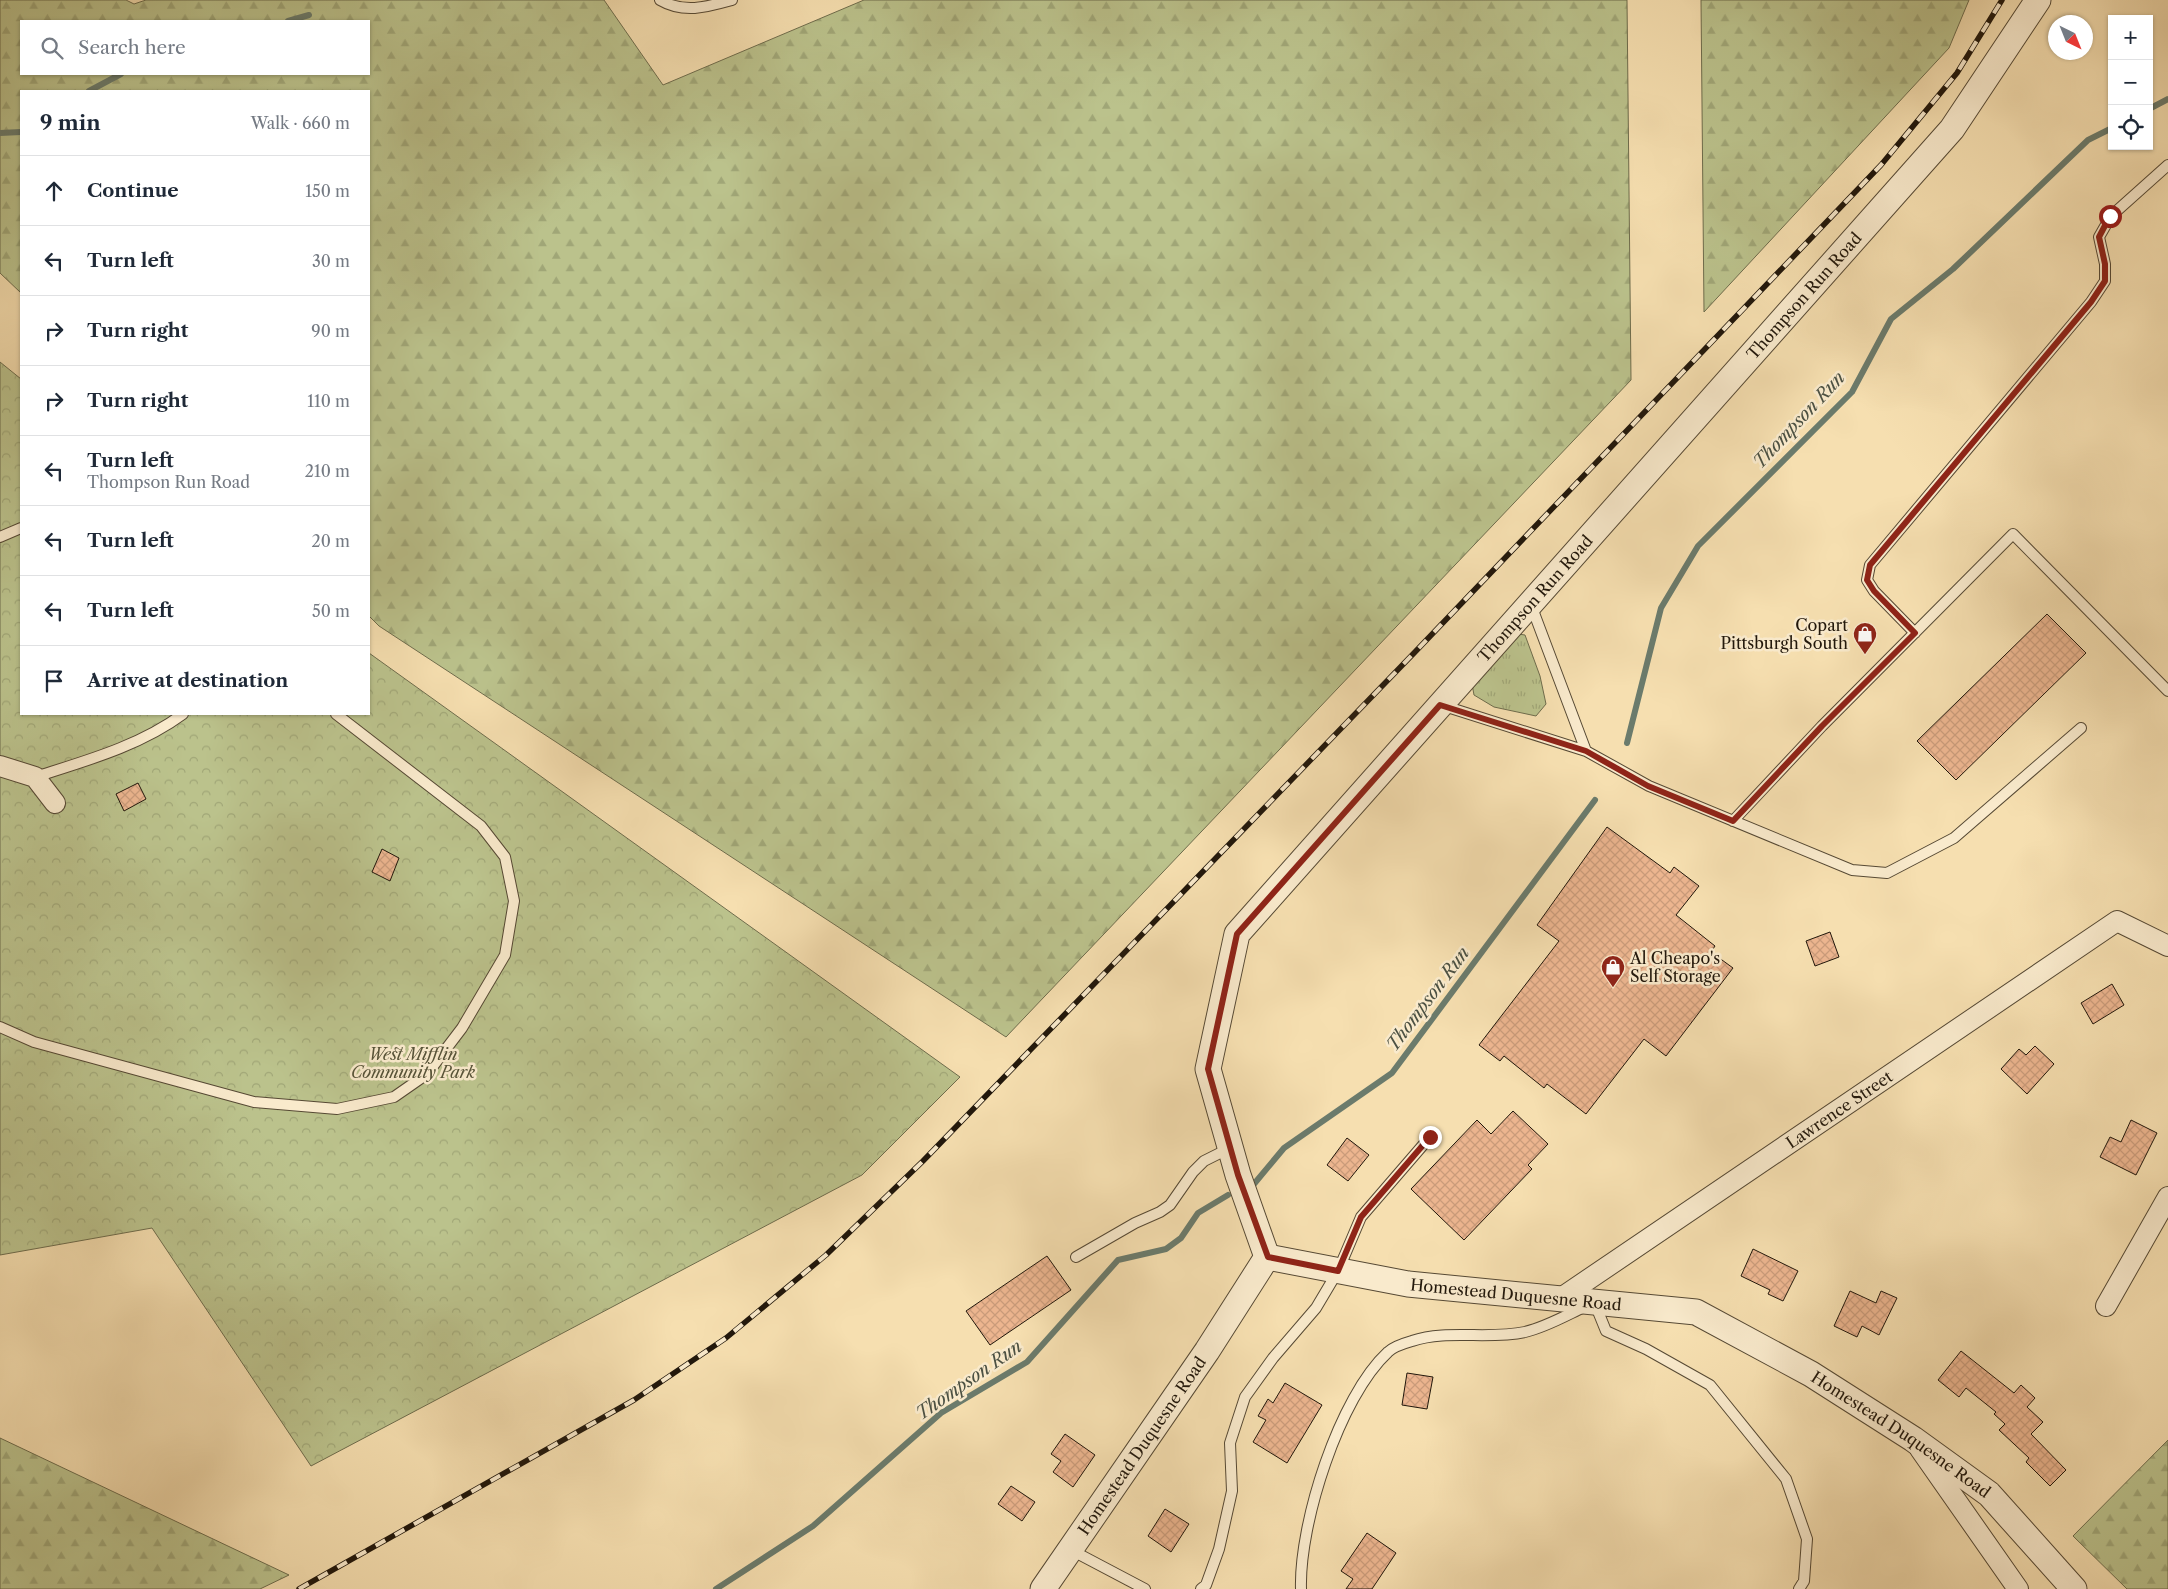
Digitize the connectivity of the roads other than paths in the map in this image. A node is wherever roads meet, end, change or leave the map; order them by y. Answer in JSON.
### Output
{"nodes":[{"id":1,"x":660,"y":0,"type":"edge"},
{"id":2,"x":732,"y":0,"type":"edge"},
{"id":3,"x":2038,"y":0,"type":"edge"},
{"id":4,"x":2168,"y":164,"type":"edge"},
{"id":5,"x":20,"y":528,"type":"edge"},
{"id":6,"x":0,"y":537,"type":"edge"},
{"id":7,"x":1530,"y":604,"type":"junction"},
{"id":8,"x":1915,"y":633,"type":"junction"},
{"id":9,"x":2168,"y":690,"type":"edge"},
{"id":10,"x":1440,"y":705,"type":"junction"},
{"id":11,"x":182,"y":715,"type":"edge"},
{"id":12,"x":337,"y":715,"type":"edge"},
{"id":13,"x":2081,"y":728,"type":"dead end"},
{"id":14,"x":1586,"y":751,"type":"junction"},
{"id":15,"x":0,"y":766,"type":"edge"},
{"id":16,"x":35,"y":776,"type":"junction"},
{"id":17,"x":55,"y":803,"type":"dead end"},
{"id":18,"x":1733,"y":821,"type":"junction"},
{"id":19,"x":2168,"y":946,"type":"edge"},
{"id":20,"x":0,"y":1027,"type":"edge"},
{"id":21,"x":1430,"y":1137,"type":"dead end"},
{"id":22,"x":1230,"y":1148,"type":"junction"},
{"id":23,"x":2168,"y":1197,"type":"edge"},
{"id":24,"x":1076,"y":1257,"type":"dead end"},
{"id":25,"x":1268,"y":1257,"type":"junction"},
{"id":26,"x":1338,"y":1271,"type":"junction"},
{"id":27,"x":1561,"y":1298,"type":"junction"},
{"id":28,"x":1594,"y":1301,"type":"junction"},
{"id":29,"x":2106,"y":1306,"type":"dead end"},
{"id":30,"x":1913,"y":1439,"type":"junction"},
{"id":31,"x":1070,"y":1550,"type":"junction"},
{"id":32,"x":1043,"y":1589,"type":"edge"},
{"id":33,"x":1145,"y":1589,"type":"edge"},
{"id":34,"x":1201,"y":1589,"type":"edge"},
{"id":35,"x":1302,"y":1589,"type":"edge"},
{"id":36,"x":1799,"y":1589,"type":"edge"},
{"id":37,"x":2018,"y":1589,"type":"edge"},
{"id":38,"x":2074,"y":1589,"type":"edge"}],
"edges":[{"from":1,"to":2,"type":"lane"},
{"from":3,"to":7,"type":"street","name":"Thompson Run Road"},
{"from":4,"to":8,"type":"lane"},
{"from":5,"to":6,"type":"lane"},
{"from":7,"to":10,"type":"street","name":"Thompson Run Road"},
{"from":7,"to":14,"type":"lane"},
{"from":8,"to":9,"type":"lane"},
{"from":8,"to":18,"type":"lane"},
{"from":10,"to":14,"type":"lane"},
{"from":10,"to":22,"type":"street","name":"Thompson Run Road"},
{"from":11,"to":16,"type":"lane"},
{"from":12,"to":20,"type":"lane"},
{"from":13,"to":18,"type":"lane"},
{"from":14,"to":18,"type":"lane"},
{"from":15,"to":16,"type":"street"},
{"from":16,"to":17,"type":"street"},
{"from":19,"to":27,"type":"street","name":"Lawrence Street"},
{"from":21,"to":26,"type":"lane"},
{"from":22,"to":24,"type":"lane"},
{"from":22,"to":25,"type":"street","name":"Thompson Run Road"},
{"from":23,"to":29,"type":"street"},
{"from":25,"to":26,"type":"street","name":"Homestead Duquesne Road"},
{"from":25,"to":31,"type":"street","name":"Homestead Duquesne Road"},
{"from":26,"to":27,"type":"street","name":"Homestead Duquesne Road"},
{"from":26,"to":34,"type":"lane"},
{"from":27,"to":28,"type":"street","name":"Homestead Duquesne Road"},
{"from":28,"to":30,"type":"street","name":"Homestead Duquesne Road"},
{"from":28,"to":35,"type":"lane"},
{"from":28,"to":36,"type":"lane"},
{"from":30,"to":37,"type":"street"},
{"from":30,"to":38,"type":"street","name":"Homestead Duquesne Road"},
{"from":31,"to":32,"type":"street","name":"Homestead Duquesne Road"},
{"from":31,"to":33,"type":"lane"}]}
